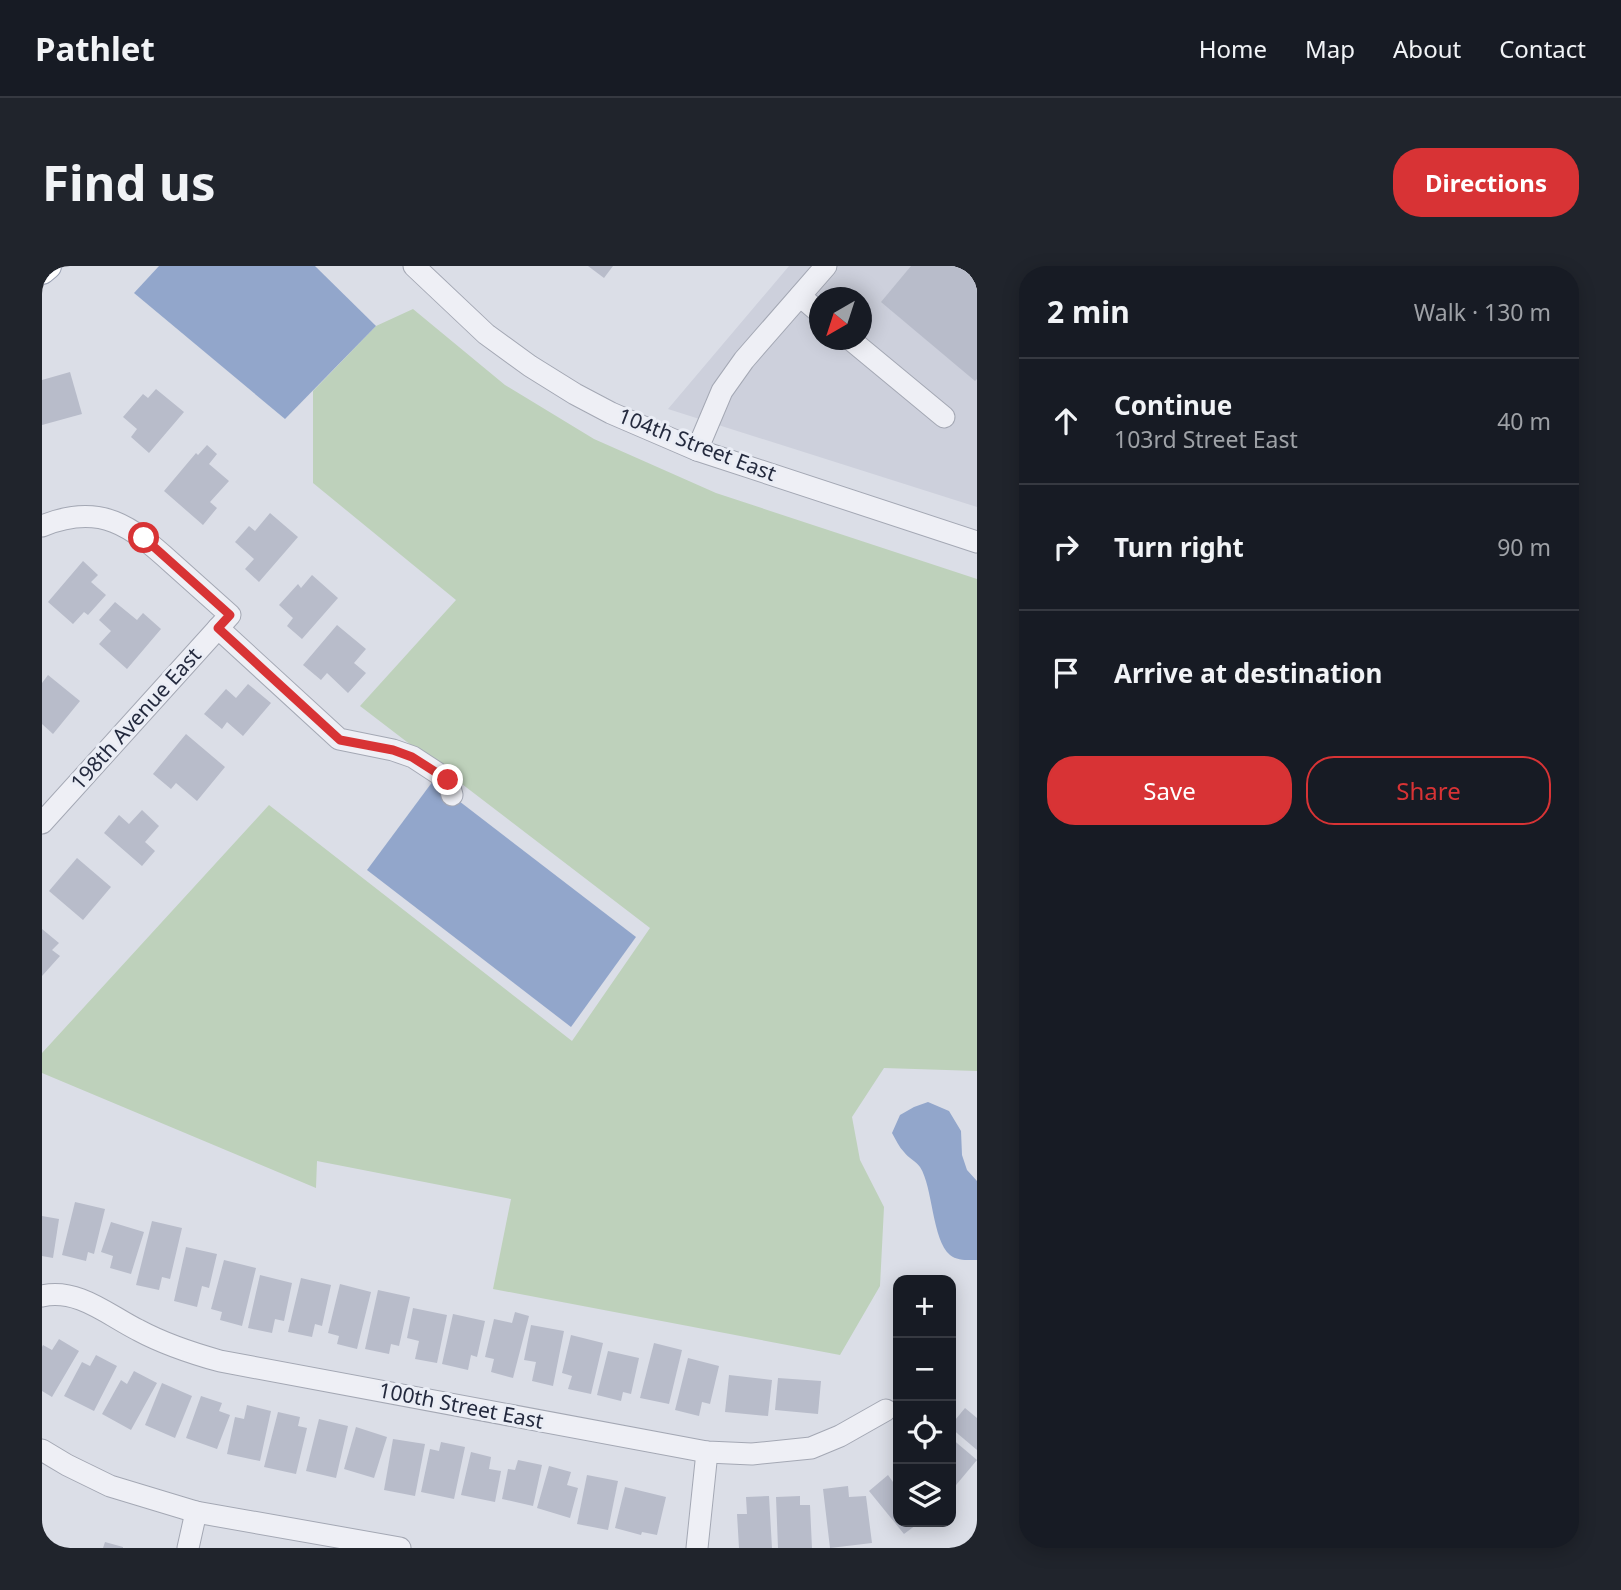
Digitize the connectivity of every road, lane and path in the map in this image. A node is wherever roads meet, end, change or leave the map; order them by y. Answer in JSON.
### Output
{"nodes":[{"id":1,"x":48,"y":266,"type":"edge"},
{"id":2,"x":414,"y":266,"type":"edge"},
{"id":3,"x":826,"y":266,"type":"edge"},
{"id":4,"x":42,"y":271,"type":"edge"},
{"id":5,"x":800,"y":296,"type":"junction"},
{"id":6,"x":809,"y":304,"type":"edge"},
{"id":7,"x":864,"y":350,"type":"edge"},
{"id":8,"x":944,"y":417,"type":"dead end"},
{"id":9,"x":697,"y":450,"type":"junction"},
{"id":10,"x":42,"y":526,"type":"edge"},
{"id":11,"x":976,"y":539,"type":"edge"},
{"id":12,"x":224,"y":622,"type":"junction"},
{"id":13,"x":452,"y":795,"type":"dead end"},
{"id":14,"x":42,"y":823,"type":"edge"},
{"id":15,"x":42,"y":1296,"type":"edge"},
{"id":16,"x":886,"y":1410,"type":"dead end"},
{"id":17,"x":42,"y":1450,"type":"edge"},
{"id":18,"x":707,"y":1452,"type":"junction"},
{"id":19,"x":196,"y":1512,"type":"junction"},
{"id":20,"x":188,"y":1548,"type":"edge"},
{"id":21,"x":400,"y":1548,"type":"edge"},
{"id":22,"x":697,"y":1548,"type":"edge"}],
"edges":[{"from":1,"to":4,"type":"main road"},
{"from":2,"to":9,"type":"street","name":"104th Street East"},
{"from":3,"to":5,"type":"street"},
{"from":5,"to":6,"type":"street"},
{"from":5,"to":9,"type":"street"},
{"from":7,"to":8,"type":"street"},
{"from":9,"to":11,"type":"street","name":"104th Street East"},
{"from":10,"to":12,"type":"street"},
{"from":12,"to":13,"type":"street"},
{"from":12,"to":14,"type":"street","name":"198th Avenue East"},
{"from":15,"to":18,"type":"street","name":"100th Street East"},
{"from":16,"to":18,"type":"street","name":"100th Street East"},
{"from":17,"to":19,"type":"street"},
{"from":18,"to":22,"type":"street"},
{"from":19,"to":20,"type":"street"},
{"from":19,"to":21,"type":"street"}]}
